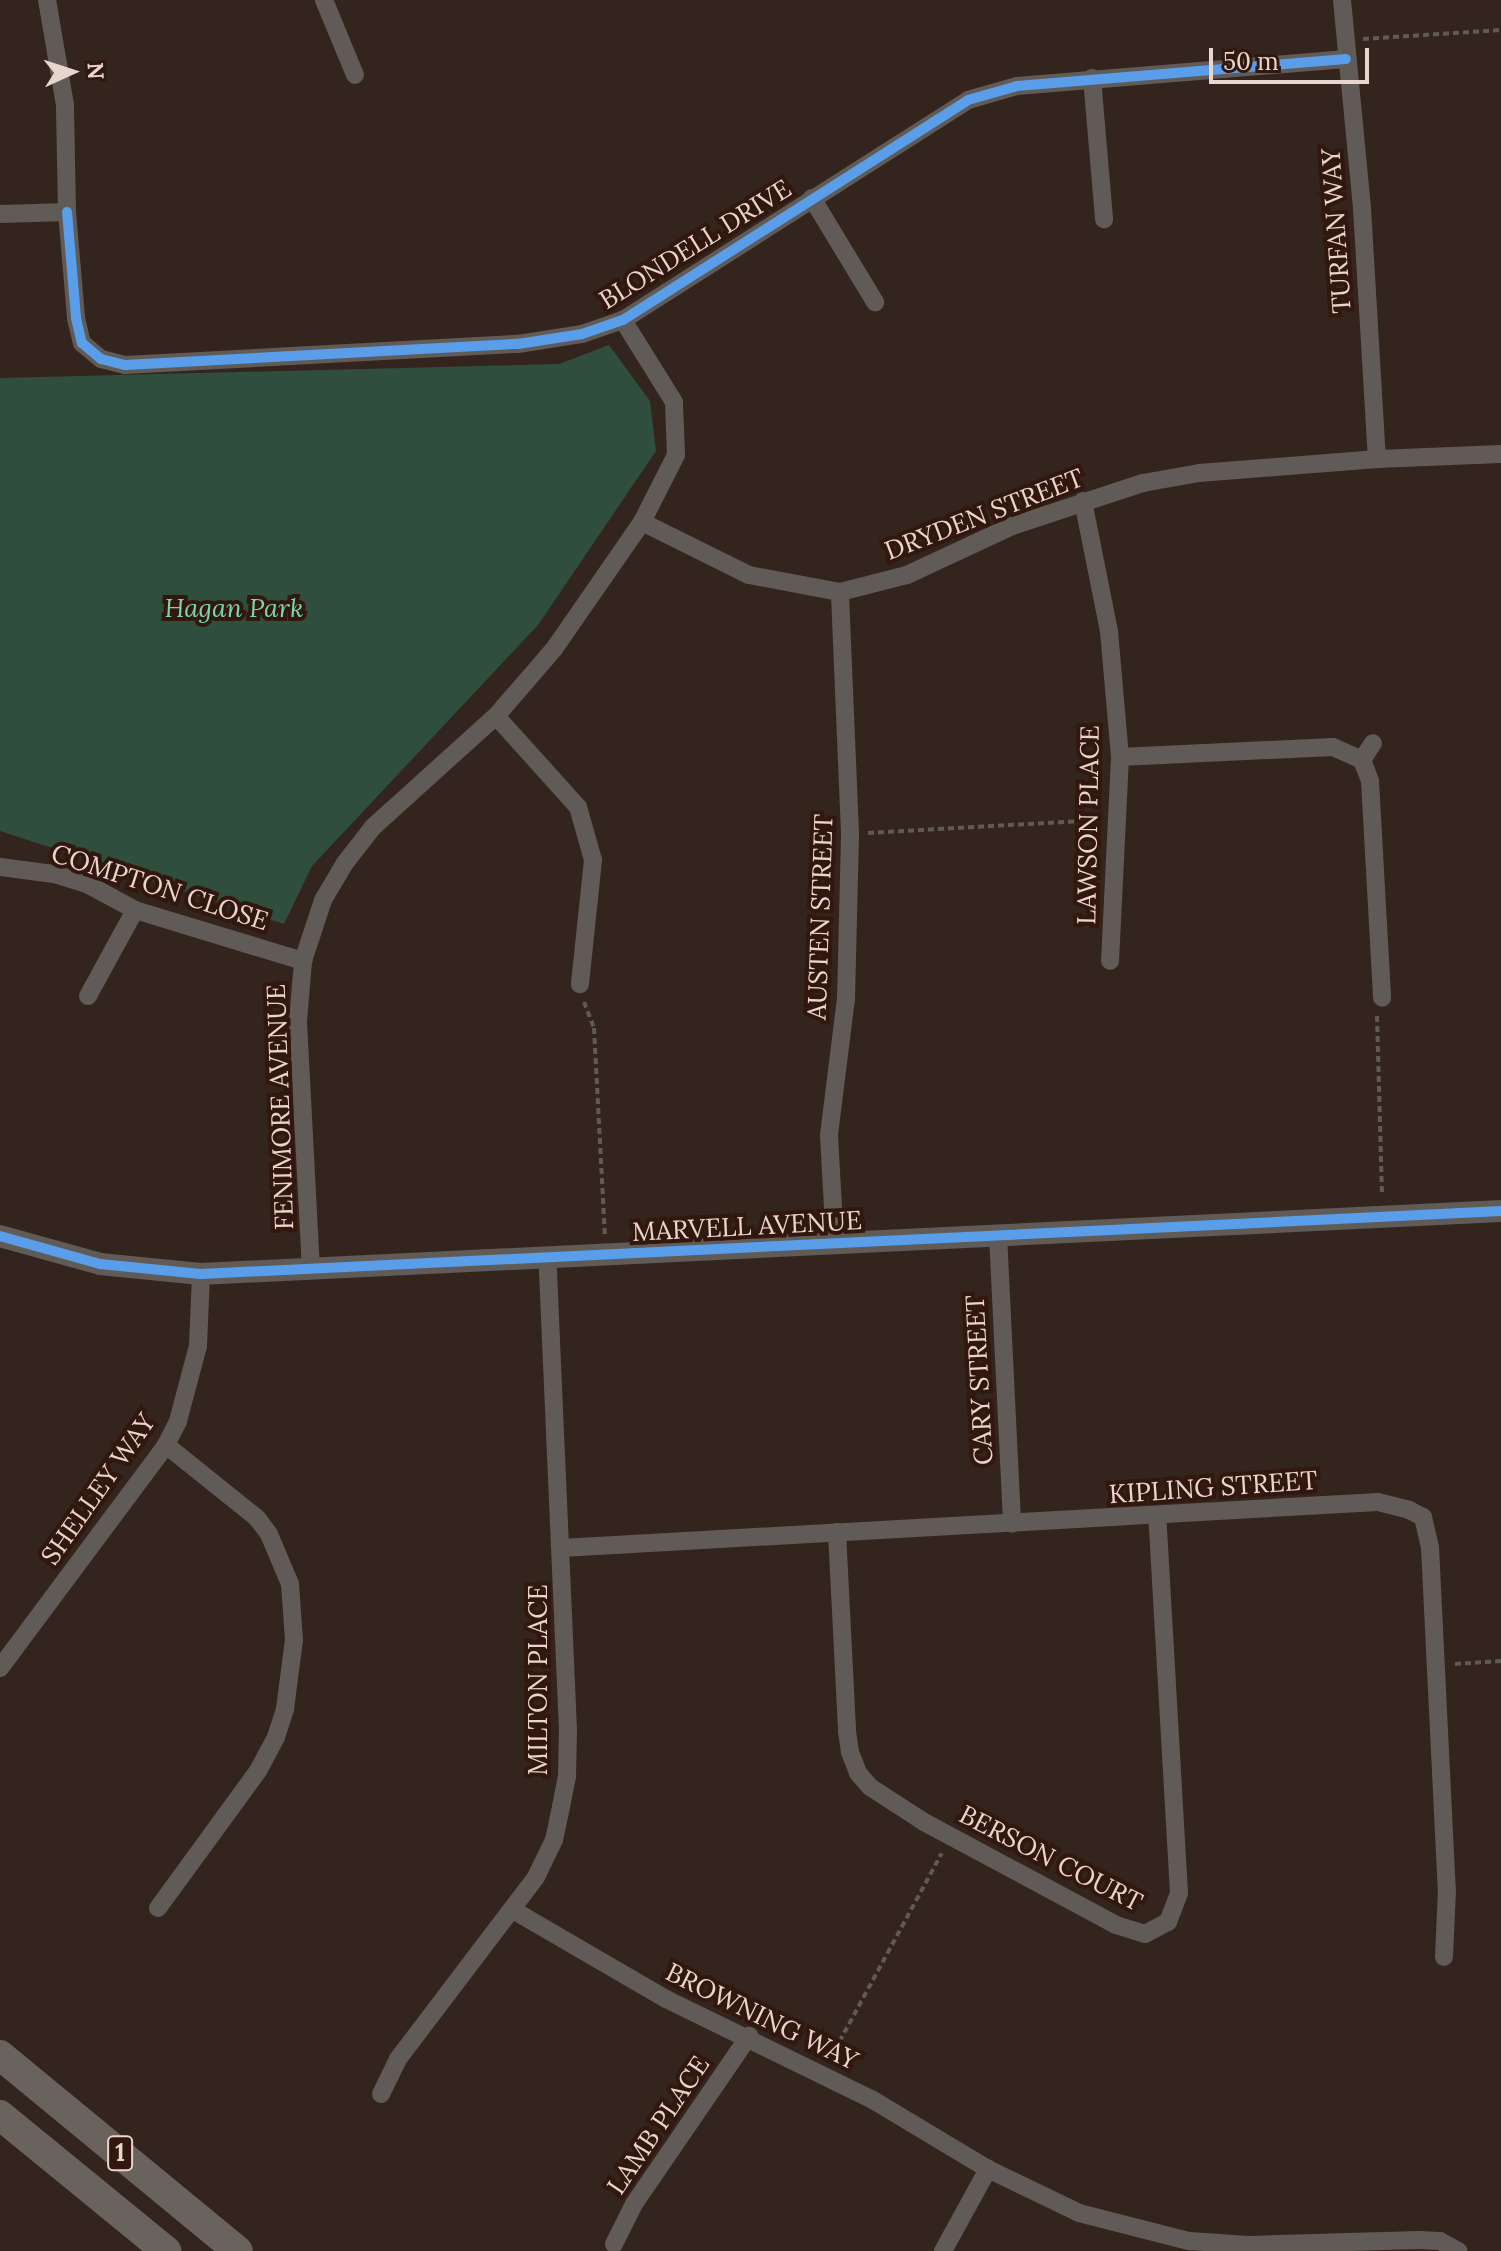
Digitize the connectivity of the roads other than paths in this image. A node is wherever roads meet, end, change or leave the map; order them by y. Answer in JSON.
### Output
{"nodes":[{"id":1,"x":47,"y":0,"type":"edge"},
{"id":2,"x":324,"y":0,"type":"edge"},
{"id":3,"x":1342,"y":0,"type":"edge"},
{"id":4,"x":1346,"y":59,"type":"junction"},
{"id":5,"x":355,"y":75,"type":"dead end"},
{"id":6,"x":1092,"y":78,"type":"junction"},
{"id":7,"x":812,"y":198,"type":"junction"},
{"id":8,"x":67,"y":212,"type":"junction"},
{"id":9,"x":0,"y":214,"type":"edge"},
{"id":10,"x":1104,"y":219,"type":"dead end"},
{"id":11,"x":875,"y":302,"type":"dead end"},
{"id":12,"x":623,"y":320,"type":"junction"},
{"id":13,"x":1501,"y":454,"type":"edge"},
{"id":14,"x":1377,"y":459,"type":"junction"},
{"id":15,"x":1083,"y":501,"type":"junction"},
{"id":16,"x":642,"y":522,"type":"junction"},
{"id":17,"x":840,"y":592,"type":"junction"},
{"id":18,"x":496,"y":716,"type":"junction"},
{"id":19,"x":1373,"y":743,"type":"dead end"},
{"id":20,"x":1120,"y":757,"type":"junction"},
{"id":21,"x":1362,"y":760,"type":"junction"},
{"id":22,"x":0,"y":867,"type":"edge"},
{"id":23,"x":135,"y":910,"type":"junction"},
{"id":24,"x":303,"y":961,"type":"junction"},
{"id":25,"x":1110,"y":961,"type":"dead end"},
{"id":26,"x":580,"y":984,"type":"road end"},
{"id":27,"x":88,"y":996,"type":"dead end"},
{"id":28,"x":1382,"y":998,"type":"road end"},
{"id":29,"x":1501,"y":1211,"type":"edge"},
{"id":30,"x":998,"y":1235,"type":"junction"},
{"id":31,"x":0,"y":1236,"type":"edge"},
{"id":32,"x":835,"y":1243,"type":"junction"},
{"id":33,"x":547,"y":1258,"type":"junction"},
{"id":34,"x":311,"y":1270,"type":"junction"},
{"id":35,"x":201,"y":1274,"type":"junction"},
{"id":36,"x":166,"y":1445,"type":"junction"},
{"id":37,"x":1157,"y":1517,"type":"junction"},
{"id":38,"x":1012,"y":1524,"type":"junction"},
{"id":39,"x":837,"y":1532,"type":"junction"},
{"id":40,"x":562,"y":1548,"type":"junction"},
{"id":41,"x":0,"y":1668,"type":"edge"},
{"id":42,"x":158,"y":1908,"type":"dead end"},
{"id":43,"x":513,"y":1910,"type":"junction"},
{"id":44,"x":1444,"y":1957,"type":"dead end"},
{"id":45,"x":749,"y":2036,"type":"junction"},
{"id":46,"x":0,"y":2055,"type":"edge"},
{"id":47,"x":381,"y":2094,"type":"dead end"},
{"id":48,"x":0,"y":2115,"type":"edge"},
{"id":49,"x":988,"y":2169,"type":"junction"},
{"id":50,"x":614,"y":2244,"type":"dead end"},
{"id":51,"x":166,"y":2251,"type":"edge"},
{"id":52,"x":238,"y":2251,"type":"edge"},
{"id":53,"x":943,"y":2251,"type":"edge"},
{"id":54,"x":1458,"y":2251,"type":"edge"}],
"edges":[{"from":1,"to":8,"type":"street"},
{"from":2,"to":5,"type":"street"},
{"from":3,"to":4,"type":"street","name":"TURFAN WAY"},
{"from":4,"to":6,"type":"street","name":"BLONDELL DRIVE"},
{"from":4,"to":14,"type":"street","name":"TURFAN WAY"},
{"from":6,"to":7,"type":"street","name":"BLONDELL DRIVE"},
{"from":6,"to":10,"type":"street"},
{"from":7,"to":11,"type":"street"},
{"from":7,"to":12,"type":"street","name":"BLONDELL DRIVE"},
{"from":8,"to":9,"type":"street"},
{"from":8,"to":12,"type":"street","name":"BLONDELL DRIVE"},
{"from":12,"to":16,"type":"street","name":"FENIMORE AVENUE"},
{"from":13,"to":14,"type":"street","name":"DRYDEN STREET"},
{"from":14,"to":15,"type":"street","name":"DRYDEN STREET"},
{"from":15,"to":17,"type":"street","name":"DRYDEN STREET"},
{"from":15,"to":20,"type":"street","name":"LAWSON PLACE"},
{"from":16,"to":17,"type":"street","name":"DRYDEN STREET"},
{"from":16,"to":18,"type":"street","name":"FENIMORE AVENUE"},
{"from":17,"to":32,"type":"street","name":"AUSTEN STREET"},
{"from":18,"to":24,"type":"street","name":"FENIMORE AVENUE"},
{"from":18,"to":26,"type":"street"},
{"from":19,"to":21,"type":"street"},
{"from":20,"to":21,"type":"street"},
{"from":20,"to":25,"type":"street","name":"LAWSON PLACE"},
{"from":21,"to":28,"type":"street"},
{"from":22,"to":23,"type":"street","name":"COMPTON CLOSE"},
{"from":23,"to":24,"type":"street","name":"COMPTON CLOSE"},
{"from":23,"to":27,"type":"street"},
{"from":24,"to":34,"type":"street","name":"FENIMORE AVENUE"},
{"from":29,"to":30,"type":"street","name":"MARVELL AVENUE"},
{"from":30,"to":32,"type":"street","name":"MARVELL AVENUE"},
{"from":30,"to":38,"type":"street","name":"CARY STREET"},
{"from":31,"to":35,"type":"street","name":"MARVELL AVENUE"},
{"from":32,"to":33,"type":"street","name":"MARVELL AVENUE"},
{"from":33,"to":34,"type":"street","name":"MARVELL AVENUE"},
{"from":33,"to":40,"type":"street","name":"MILTON PLACE"},
{"from":34,"to":35,"type":"street","name":"MARVELL AVENUE"},
{"from":35,"to":36,"type":"street","name":"SHELLEY WAY"},
{"from":36,"to":41,"type":"street","name":"SHELLEY WAY"},
{"from":36,"to":42,"type":"street"},
{"from":37,"to":38,"type":"street","name":"KIPLING STREET"},
{"from":37,"to":39,"type":"street","name":"BERSON COURT"},
{"from":37,"to":44,"type":"street","name":"KIPLING STREET"},
{"from":38,"to":39,"type":"street","name":"KIPLING STREET"},
{"from":39,"to":40,"type":"street","name":"KIPLING STREET"},
{"from":40,"to":43,"type":"street","name":"MILTON PLACE"},
{"from":43,"to":45,"type":"street","name":"BROWNING WAY"},
{"from":43,"to":47,"type":"street","name":"MILTON PLACE"},
{"from":45,"to":49,"type":"street","name":"BROWNING WAY"},
{"from":45,"to":50,"type":"street","name":"LAMB PLACE"},
{"from":46,"to":52,"type":"highway","number":"1"},
{"from":48,"to":51,"type":"highway","number":"1"},
{"from":49,"to":53,"type":"street"},
{"from":49,"to":54,"type":"street","name":"BROWNING WAY"}]}
